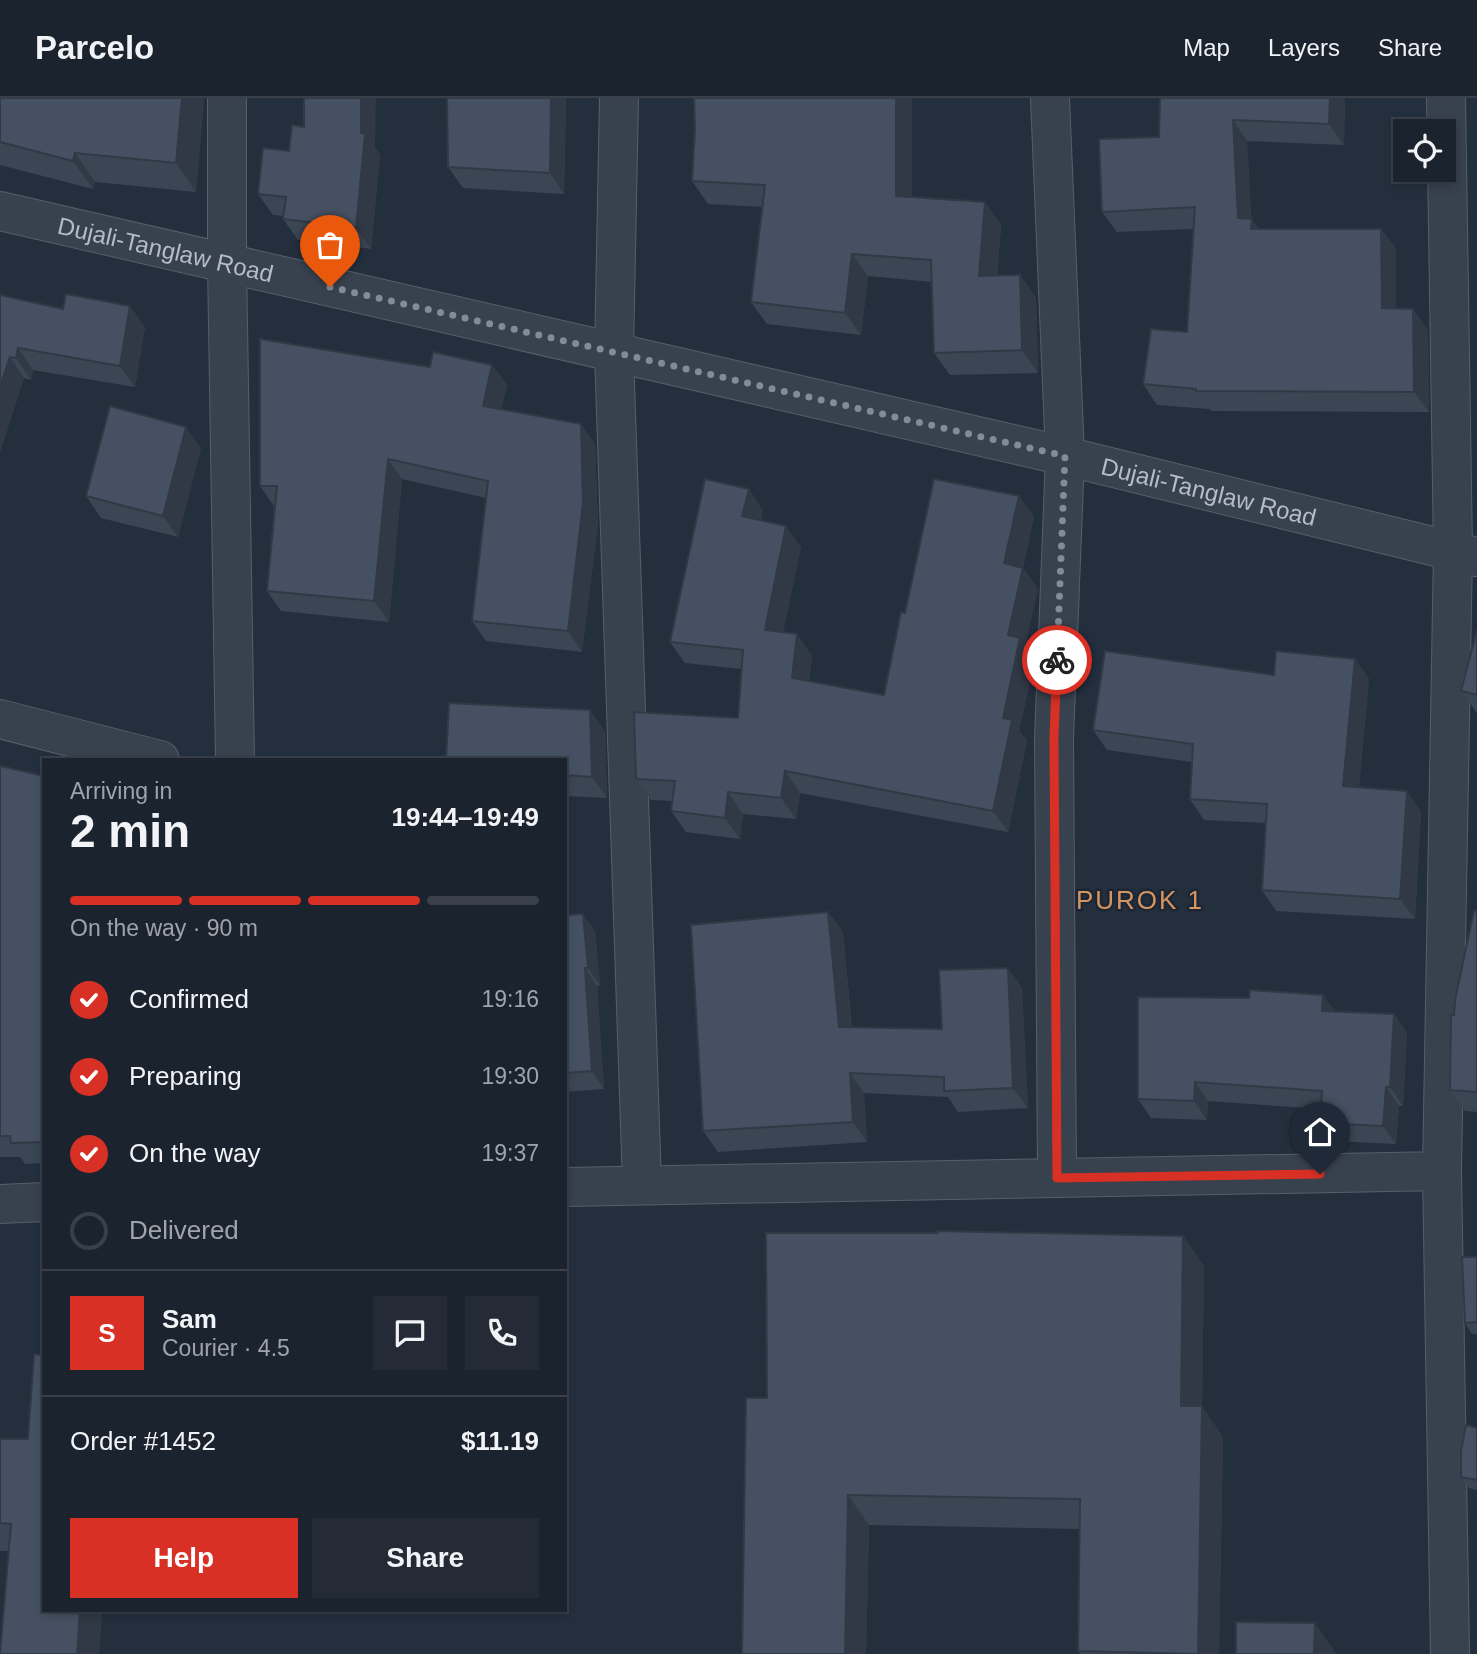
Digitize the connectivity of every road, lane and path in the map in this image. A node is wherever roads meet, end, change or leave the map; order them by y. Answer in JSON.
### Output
{"nodes":[{"id":1,"x":227,"y":98,"type":"edge"},
{"id":2,"x":619,"y":98,"type":"edge"},
{"id":3,"x":1050,"y":98,"type":"edge"},
{"id":4,"x":1446,"y":98,"type":"edge"},
{"id":5,"x":0,"y":211,"type":"edge"},
{"id":6,"x":227,"y":262,"type":"junction"},
{"id":7,"x":614,"y":353,"type":"junction"},
{"id":8,"x":1065,"y":456,"type":"junction"},
{"id":9,"x":1465,"y":554,"type":"edge"},
{"id":10,"x":0,"y":719,"type":"edge"},
{"id":11,"x":152,"y":758,"type":"edge"},
{"id":12,"x":235,"y":758,"type":"edge"},
{"id":13,"x":1442,"y":1171,"type":"junction"},
{"id":14,"x":1057,"y":1178,"type":"junction"},
{"id":15,"x":642,"y":1184,"type":"junction"},
{"id":16,"x":567,"y":1187,"type":"edge"},
{"id":17,"x":42,"y":1202,"type":"edge"},
{"id":18,"x":0,"y":1204,"type":"edge"},
{"id":19,"x":0,"y":1221,"type":"edge"},
{"id":20,"x":1450,"y":1654,"type":"edge"}],
"edges":[{"from":1,"to":6,"type":"street"},
{"from":2,"to":7,"type":"street"},
{"from":3,"to":8,"type":"street"},
{"from":4,"to":9,"type":"street"},
{"from":5,"to":6,"type":"street","name":"Dujali-Tanglaw Road"},
{"from":6,"to":7,"type":"street","name":"Dujali-Tanglaw Road"},
{"from":6,"to":12,"type":"street"},
{"from":7,"to":8,"type":"street","name":"Dujali-Tanglaw Road"},
{"from":7,"to":15,"type":"street"},
{"from":8,"to":9,"type":"street","name":"Dujali-Tanglaw Road"},
{"from":8,"to":14,"type":"street"},
{"from":9,"to":13,"type":"street"},
{"from":10,"to":11,"type":"street"},
{"from":13,"to":14,"type":"street"},
{"from":13,"to":20,"type":"street"},
{"from":14,"to":15,"type":"street"},
{"from":15,"to":16,"type":"street"},
{"from":17,"to":18,"type":"street"},
{"from":18,"to":19,"type":"street"}]}
